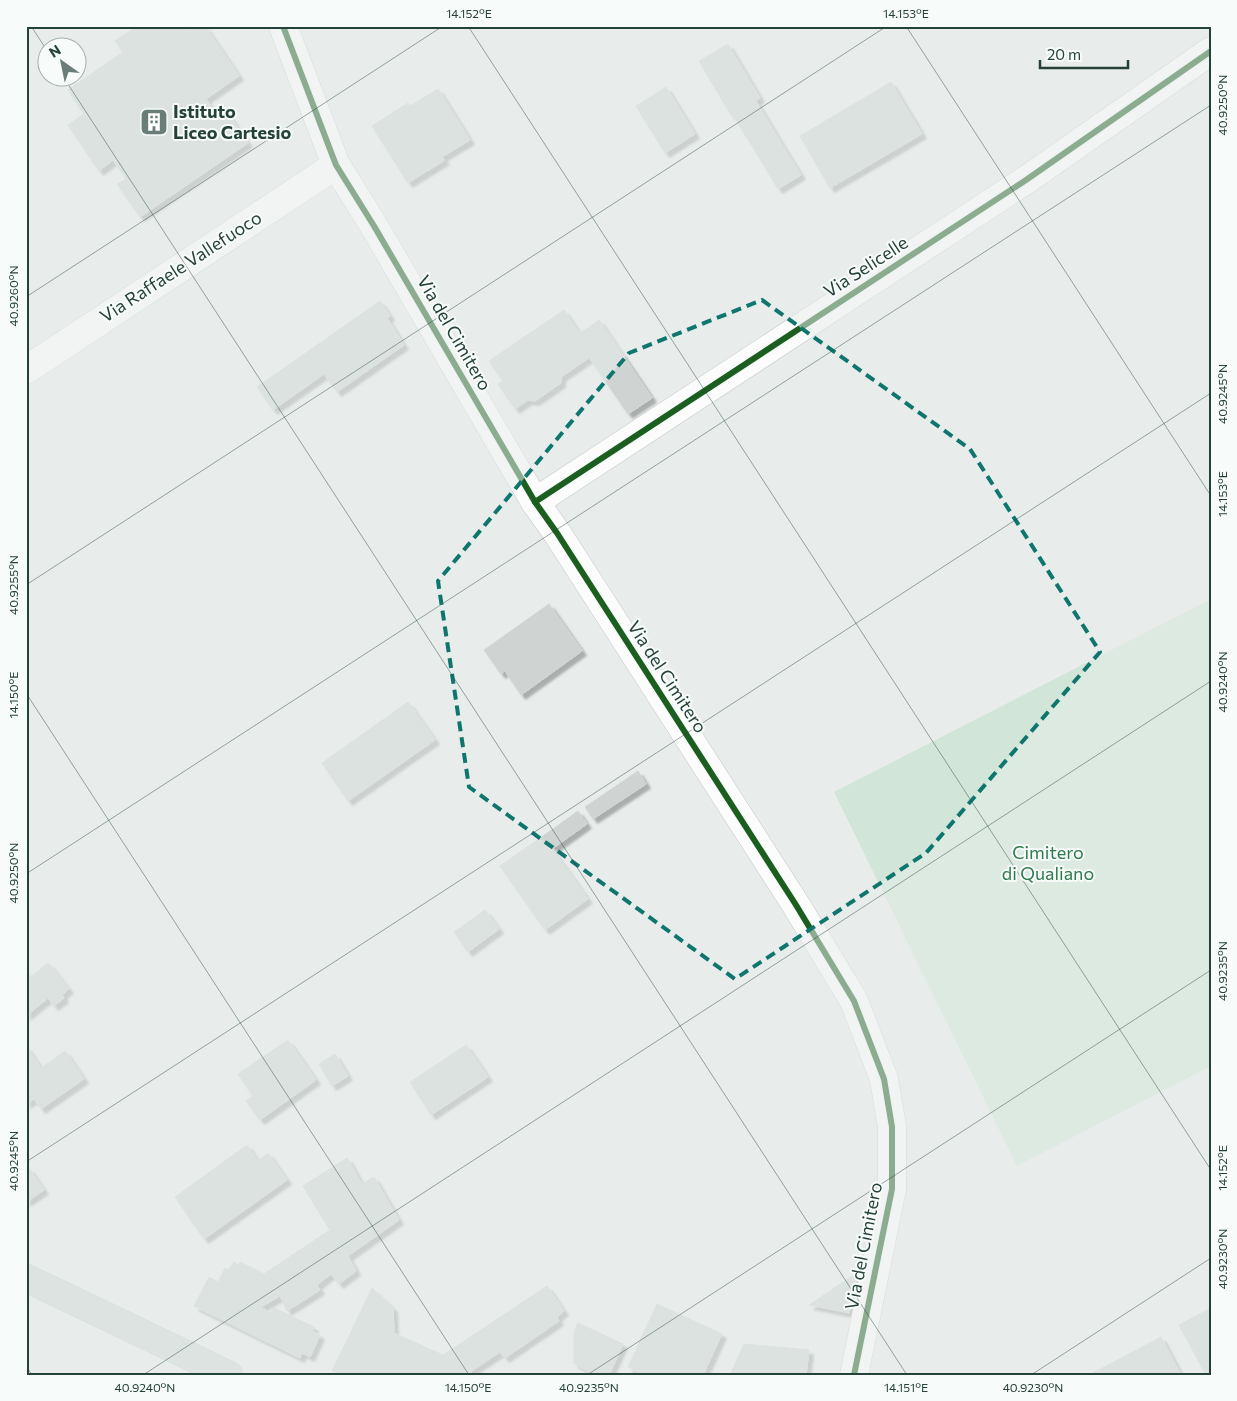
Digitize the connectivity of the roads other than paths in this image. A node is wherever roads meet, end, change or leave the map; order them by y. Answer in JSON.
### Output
{"nodes":[{"id":1,"x":283,"y":26,"type":"edge"},
{"id":2,"x":1211,"y":51,"type":"edge"},
{"id":3,"x":336,"y":165,"type":"junction"},
{"id":4,"x":26,"y":370,"type":"edge"},
{"id":5,"x":535,"y":502,"type":"junction"},
{"id":6,"x":26,"y":1278,"type":"edge"},
{"id":7,"x":224,"y":1374,"type":"edge"},
{"id":8,"x":854,"y":1375,"type":"edge"}],
"edges":[{"from":1,"to":3,"type":"street","name":"Via del Cimitero"},
{"from":2,"to":5,"type":"street","name":"Via Selicelle"},
{"from":3,"to":4,"type":"street","name":"Via Raffaele Vallefuoco"},
{"from":3,"to":5,"type":"street","name":"Via del Cimitero"},
{"from":5,"to":8,"type":"street","name":"Via del Cimitero"},
{"from":6,"to":7,"type":"main road"}]}
